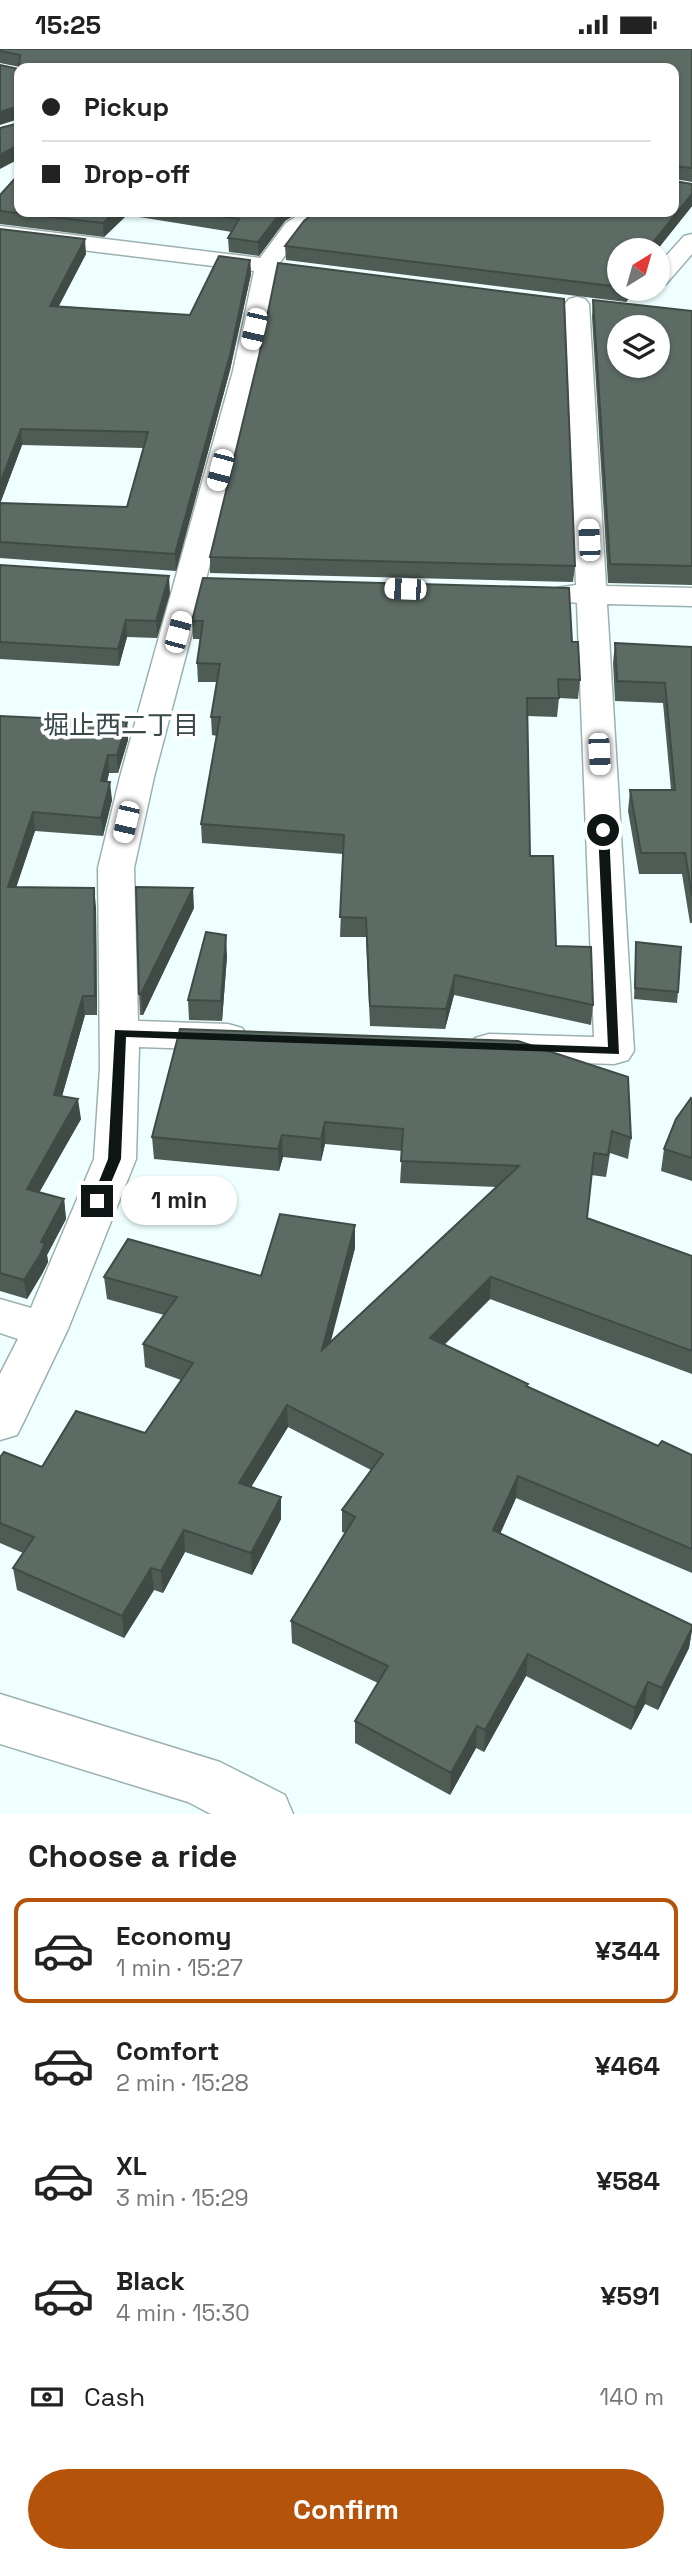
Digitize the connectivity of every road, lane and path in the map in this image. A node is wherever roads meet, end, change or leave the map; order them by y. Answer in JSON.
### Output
{"nodes":[{"id":1,"x":309,"y":217,"type":"edge"},
{"id":2,"x":0,"y":233,"type":"edge"},
{"id":3,"x":692,"y":241,"type":"edge"},
{"id":4,"x":267,"y":265,"type":"junction"},
{"id":5,"x":670,"y":266,"type":"edge"},
{"id":6,"x":294,"y":269,"type":"edge"},
{"id":7,"x":550,"y":300,"type":"edge"},
{"id":8,"x":536,"y":593,"type":"edge"},
{"id":9,"x":592,"y":594,"type":"junction"},
{"id":10,"x":692,"y":597,"type":"edge"},
{"id":11,"x":120,"y":1033,"type":"junction"},
{"id":12,"x":257,"y":1038,"type":"edge"},
{"id":13,"x":449,"y":1045,"type":"edge"},
{"id":14,"x":0,"y":1316,"type":"edge"},
{"id":15,"x":45,"y":1329,"type":"junction"},
{"id":16,"x":0,"y":1422,"type":"edge"},
{"id":17,"x":0,"y":1719,"type":"edge"},
{"id":18,"x":265,"y":1814,"type":"edge"}],
"edges":[{"from":1,"to":4,"type":"street"},
{"from":2,"to":4,"type":"street"},
{"from":3,"to":5,"type":"street"},
{"from":4,"to":6,"type":"street"},
{"from":4,"to":11,"type":"street"},
{"from":7,"to":9,"type":"street"},
{"from":8,"to":9,"type":"street"},
{"from":9,"to":10,"type":"street"},
{"from":9,"to":13,"type":"street"},
{"from":11,"to":12,"type":"street"},
{"from":11,"to":15,"type":"street"},
{"from":14,"to":15,"type":"street"},
{"from":15,"to":16,"type":"street"},
{"from":17,"to":18,"type":"street"}]}
